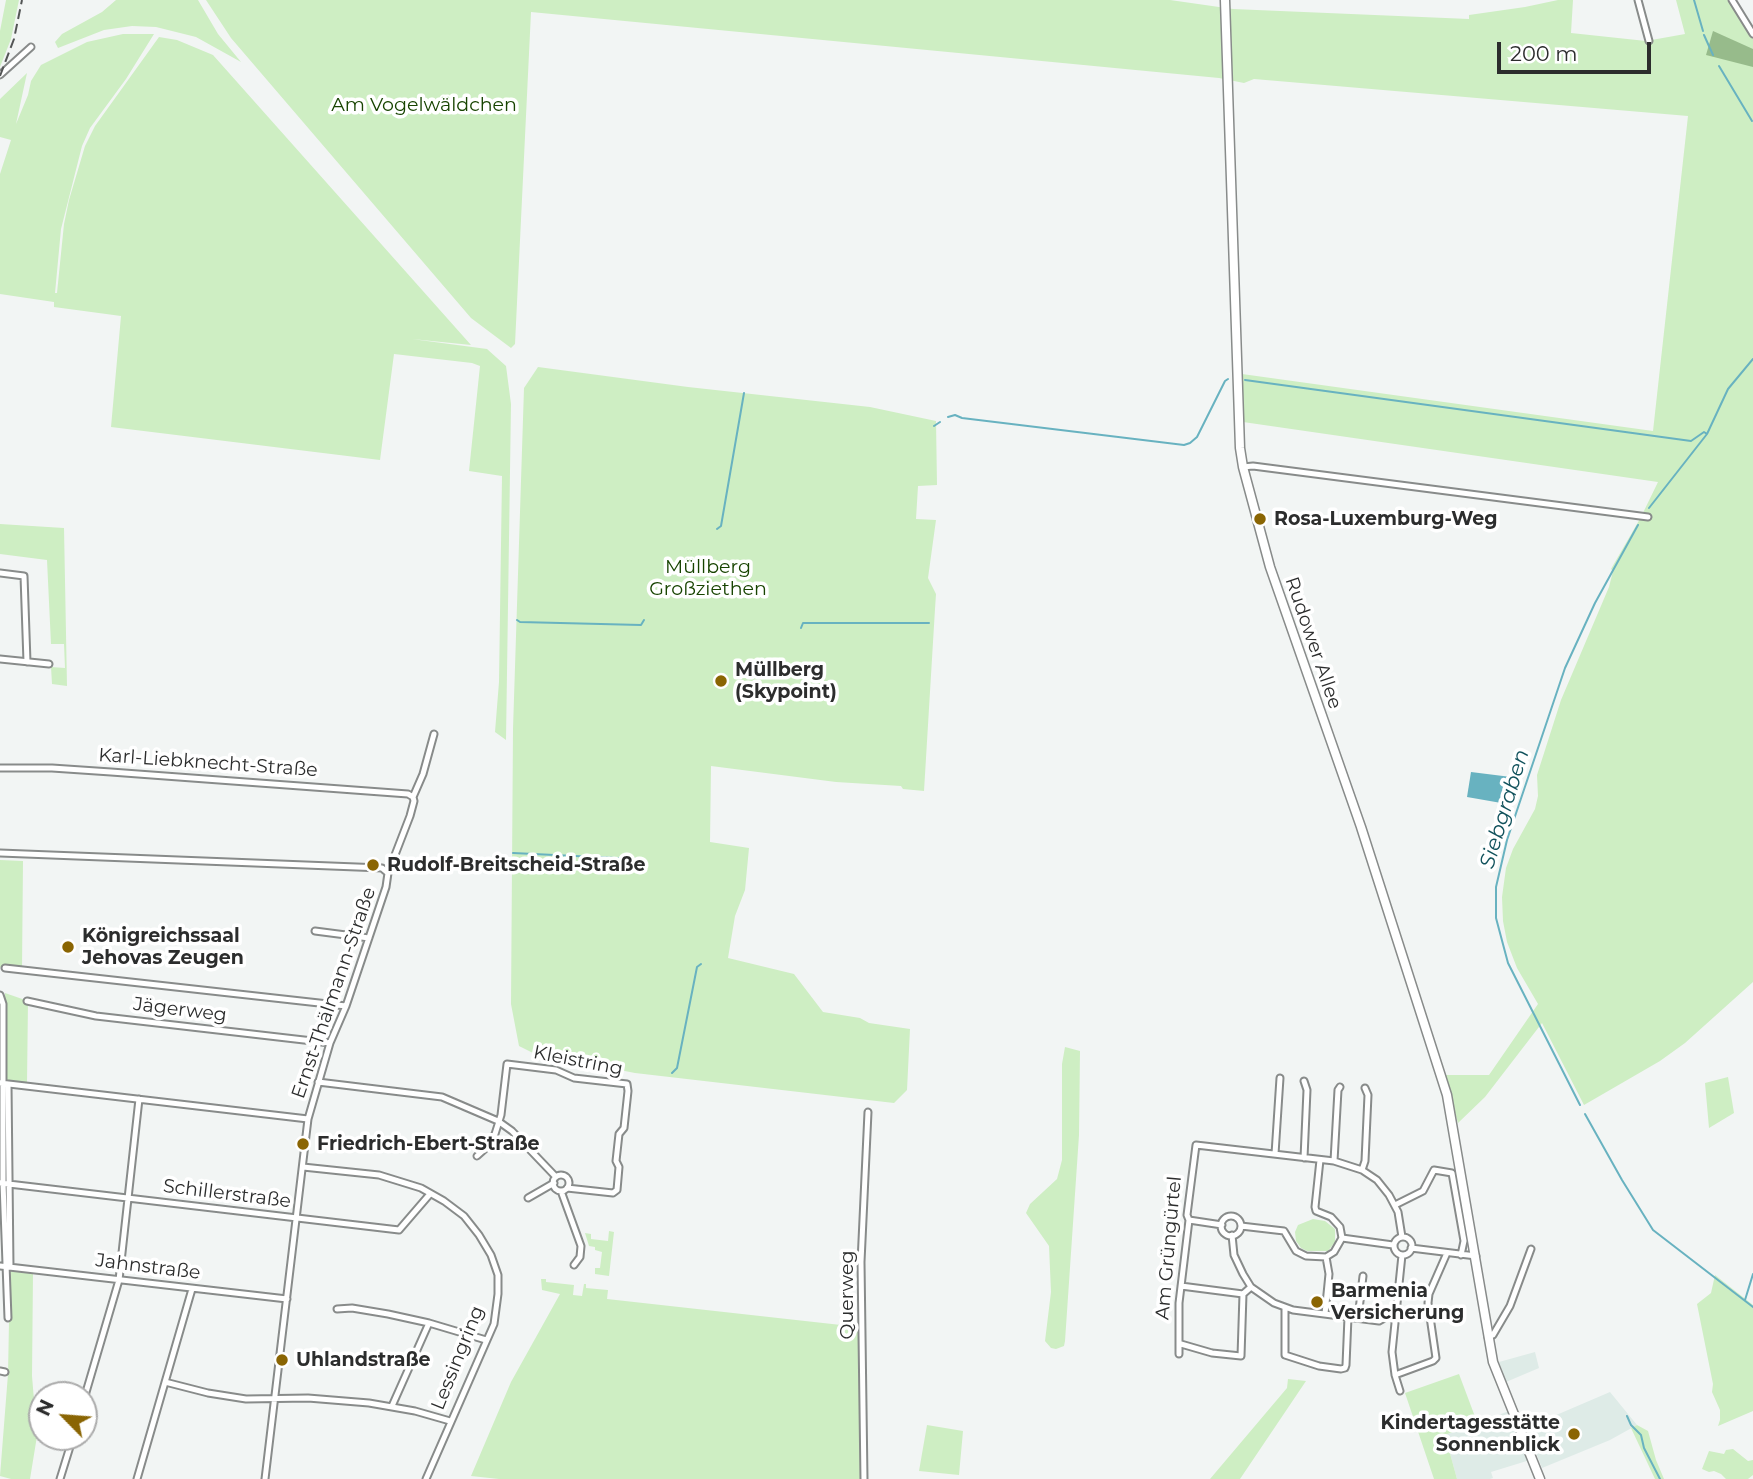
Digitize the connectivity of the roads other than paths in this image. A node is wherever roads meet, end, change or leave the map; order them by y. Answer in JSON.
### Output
{"nodes":[{"id":1,"x":1225,"y":0,"type":"edge"},
{"id":2,"x":1638,"y":0,"type":"edge"},
{"id":3,"x":1732,"y":0,"type":"edge"},
{"id":4,"x":1753,"y":34,"type":"edge"},
{"id":5,"x":1649,"y":41,"type":"dead end"},
{"id":6,"x":31,"y":47,"type":"dead end"},
{"id":7,"x":0,"y":75,"type":"edge"},
{"id":8,"x":1243,"y":467,"type":"junction"},
{"id":9,"x":1648,"y":517,"type":"dead end"},
{"id":10,"x":0,"y":573,"type":"edge"},
{"id":11,"x":0,"y":659,"type":"edge"},
{"id":12,"x":27,"y":662,"type":"junction"},
{"id":13,"x":49,"y":664,"type":"dead end"},
{"id":14,"x":434,"y":734,"type":"dead end"},
{"id":15,"x":0,"y":768,"type":"edge"},
{"id":16,"x":413,"y":797,"type":"junction"},
{"id":17,"x":0,"y":853,"type":"edge"},
{"id":18,"x":388,"y":873,"type":"junction"},
{"id":19,"x":315,"y":931,"type":"dead end"},
{"id":20,"x":369,"y":938,"type":"junction"},
{"id":21,"x":5,"y":968,"type":"dead end"},
{"id":22,"x":0,"y":995,"type":"edge"},
{"id":23,"x":27,"y":1001,"type":"dead end"},
{"id":24,"x":346,"y":1006,"type":"junction"},
{"id":25,"x":330,"y":1043,"type":"junction"},
{"id":26,"x":1280,"y":1078,"type":"dead end"},
{"id":27,"x":1304,"y":1080,"type":"dead end"},
{"id":28,"x":318,"y":1082,"type":"junction"},
{"id":29,"x":4,"y":1084,"type":"edge"},
{"id":30,"x":1340,"y":1087,"type":"dead end"},
{"id":31,"x":1365,"y":1088,"type":"dead end"},
{"id":32,"x":139,"y":1099,"type":"junction"},
{"id":33,"x":868,"y":1112,"type":"dead end"},
{"id":34,"x":309,"y":1119,"type":"junction"},
{"id":35,"x":498,"y":1121,"type":"junction"},
{"id":36,"x":1275,"y":1154,"type":"junction"},
{"id":37,"x":477,"y":1156,"type":"dead end"},
{"id":38,"x":1304,"y":1158,"type":"junction"},
{"id":39,"x":1320,"y":1160,"type":"junction"},
{"id":40,"x":1334,"y":1161,"type":"junction"},
{"id":41,"x":303,"y":1167,"type":"junction"},
{"id":42,"x":1362,"y":1170,"type":"junction"},
{"id":43,"x":555,"y":1180,"type":"junction"},
{"id":44,"x":4,"y":1183,"type":"edge"},
{"id":45,"x":564,"y":1189,"type":"junction"},
{"id":46,"x":430,"y":1194,"type":"junction"},
{"id":47,"x":128,"y":1198,"type":"junction"},
{"id":48,"x":528,"y":1198,"type":"dead end"},
{"id":49,"x":1395,"y":1205,"type":"junction"},
{"id":50,"x":297,"y":1218,"type":"junction"},
{"id":51,"x":1189,"y":1220,"type":"junction"},
{"id":52,"x":1222,"y":1224,"type":"junction"},
{"id":53,"x":1241,"y":1226,"type":"junction"},
{"id":54,"x":1232,"y":1235,"type":"junction"},
{"id":55,"x":1402,"y":1237,"type":"junction"},
{"id":56,"x":1342,"y":1238,"type":"junction"},
{"id":57,"x":1393,"y":1244,"type":"junction"},
{"id":58,"x":1412,"y":1248,"type":"junction"},
{"id":59,"x":1531,"y":1250,"type":"dead end"},
{"id":60,"x":1447,"y":1253,"type":"junction"},
{"id":61,"x":1402,"y":1255,"type":"junction"},
{"id":62,"x":1461,"y":1255,"type":"junction"},
{"id":63,"x":1475,"y":1256,"type":"junction"},
{"id":64,"x":1326,"y":1257,"type":"junction"},
{"id":65,"x":574,"y":1265,"type":"dead end"},
{"id":66,"x":5,"y":1266,"type":"edge"},
{"id":67,"x":1363,"y":1276,"type":"dead end"},
{"id":68,"x":119,"y":1280,"type":"junction"},
{"id":69,"x":1181,"y":1286,"type":"junction"},
{"id":70,"x":1251,"y":1287,"type":"junction"},
{"id":71,"x":192,"y":1289,"type":"junction"},
{"id":72,"x":1242,"y":1294,"type":"junction"},
{"id":73,"x":287,"y":1299,"type":"junction"},
{"id":74,"x":1286,"y":1308,"type":"junction"},
{"id":75,"x":337,"y":1309,"type":"dead end"},
{"id":76,"x":1395,"y":1312,"type":"junction"},
{"id":77,"x":1325,"y":1314,"type":"junction"},
{"id":78,"x":1348,"y":1317,"type":"junction"},
{"id":79,"x":8,"y":1318,"type":"dead end"},
{"id":80,"x":1358,"y":1318,"type":"junction"},
{"id":81,"x":1384,"y":1320,"type":"junction"},
{"id":82,"x":429,"y":1323,"type":"junction"},
{"id":83,"x":1392,"y":1331,"type":"junction"},
{"id":84,"x":1488,"y":1336,"type":"junction"},
{"id":85,"x":486,"y":1340,"type":"junction"},
{"id":86,"x":1181,"y":1344,"type":"junction"},
{"id":87,"x":1179,"y":1354,"type":"dead end"},
{"id":88,"x":1285,"y":1355,"type":"junction"},
{"id":89,"x":1284,"y":1363,"type":"dead end"},
{"id":90,"x":1395,"y":1375,"type":"junction"},
{"id":91,"x":89,"y":1381,"type":"edge"},
{"id":92,"x":165,"y":1382,"type":"junction"},
{"id":93,"x":1400,"y":1391,"type":"dead end"},
{"id":94,"x":274,"y":1400,"type":"junction"},
{"id":95,"x":392,"y":1406,"type":"junction"},
{"id":96,"x":450,"y":1421,"type":"junction"},
{"id":97,"x":69,"y":1451,"type":"edge"},
{"id":98,"x":61,"y":1479,"type":"edge"},
{"id":99,"x":137,"y":1479,"type":"edge"},
{"id":100,"x":265,"y":1479,"type":"edge"},
{"id":101,"x":426,"y":1479,"type":"edge"},
{"id":102,"x":864,"y":1479,"type":"edge"},
{"id":103,"x":1540,"y":1479,"type":"edge"}],
"edges":[{"from":1,"to":8,"type":"street","name":"Rudower Allee"},
{"from":2,"to":5,"type":"street"},
{"from":3,"to":4,"type":"street"},
{"from":6,"to":7,"type":"street"},
{"from":8,"to":9,"type":"street"},
{"from":8,"to":63,"type":"street","name":"Rudower Allee"},
{"from":10,"to":12,"type":"street"},
{"from":11,"to":12,"type":"street"},
{"from":12,"to":13,"type":"street"},
{"from":14,"to":16,"type":"street","name":"Ernst-Thälmann-Straße"},
{"from":15,"to":16,"type":"street","name":"Karl-Liebknecht-Straße"},
{"from":16,"to":18,"type":"street","name":"Ernst-Thälmann-Straße"},
{"from":17,"to":18,"type":"street"},
{"from":18,"to":20,"type":"street","name":"Ernst-Thälmann-Straße"},
{"from":19,"to":20,"type":"street"},
{"from":20,"to":24,"type":"street","name":"Ernst-Thälmann-Straße"},
{"from":21,"to":24,"type":"street"},
{"from":22,"to":29,"type":"street"},
{"from":23,"to":25,"type":"street","name":"Jägerweg"},
{"from":24,"to":25,"type":"street","name":"Ernst-Thälmann-Straße"},
{"from":25,"to":28,"type":"street","name":"Ernst-Thälmann-Straße"},
{"from":26,"to":36,"type":"street"},
{"from":27,"to":38,"type":"street"},
{"from":28,"to":34,"type":"street","name":"Ernst-Thälmann-Straße"},
{"from":28,"to":35,"type":"street"},
{"from":29,"to":32,"type":"street"},
{"from":29,"to":44,"type":"street"},
{"from":30,"to":40,"type":"street"},
{"from":31,"to":42,"type":"street"},
{"from":32,"to":34,"type":"street"},
{"from":32,"to":47,"type":"street"},
{"from":33,"to":102,"type":"street","name":"Querweg"},
{"from":34,"to":41,"type":"street","name":"Ernst-Thälmann-Straße"},
{"from":35,"to":37,"type":"street","name":"Kleistring"},
{"from":35,"to":43,"type":"street"},
{"from":35,"to":45,"type":"street","name":"Kleistring"},
{"from":36,"to":38,"type":"street"},
{"from":36,"to":51,"type":"street","name":"Am Grüngürtel"},
{"from":38,"to":39,"type":"street"},
{"from":39,"to":40,"type":"street"},
{"from":39,"to":56,"type":"street"},
{"from":40,"to":42,"type":"street"},
{"from":41,"to":46,"type":"street","name":"Lessingring"},
{"from":41,"to":50,"type":"street","name":"Ernst-Thälmann-Straße"},
{"from":42,"to":49,"type":"street"},
{"from":43,"to":45,"type":"street"},
{"from":43,"to":45,"type":"street"},
{"from":43,"to":48,"type":"street"},
{"from":44,"to":47,"type":"street","name":"Schillerstraße"},
{"from":44,"to":66,"type":"street"},
{"from":45,"to":65,"type":"street"},
{"from":46,"to":50,"type":"street","name":"Schillerstraße"},
{"from":46,"to":85,"type":"street","name":"Lessingring"},
{"from":47,"to":50,"type":"street","name":"Schillerstraße"},
{"from":47,"to":68,"type":"street"},
{"from":49,"to":55,"type":"street"},
{"from":49,"to":62,"type":"street"},
{"from":50,"to":73,"type":"street","name":"Ernst-Thälmann-Straße"},
{"from":51,"to":52,"type":"street"},
{"from":51,"to":69,"type":"street","name":"Am Grüngürtel"},
{"from":52,"to":53,"type":"street"},
{"from":52,"to":54,"type":"street"},
{"from":53,"to":54,"type":"street"},
{"from":53,"to":64,"type":"street"},
{"from":54,"to":70,"type":"street"},
{"from":55,"to":57,"type":"street"},
{"from":55,"to":58,"type":"street"},
{"from":56,"to":57,"type":"street"},
{"from":56,"to":64,"type":"street"},
{"from":57,"to":61,"type":"street"},
{"from":58,"to":60,"type":"street"},
{"from":58,"to":61,"type":"street"},
{"from":59,"to":84,"type":"street"},
{"from":60,"to":62,"type":"street"},
{"from":60,"to":90,"type":"street"},
{"from":61,"to":76,"type":"street"},
{"from":62,"to":63,"type":"street"},
{"from":63,"to":84,"type":"street","name":"Rudower Allee"},
{"from":64,"to":77,"type":"street"},
{"from":66,"to":68,"type":"street","name":"Jahnstraße"},
{"from":66,"to":79,"type":"street"},
{"from":67,"to":80,"type":"street"},
{"from":68,"to":71,"type":"street","name":"Jahnstraße"},
{"from":68,"to":91,"type":"street"},
{"from":69,"to":72,"type":"street"},
{"from":69,"to":86,"type":"street","name":"Am Grüngürtel"},
{"from":70,"to":72,"type":"street"},
{"from":70,"to":74,"type":"street"},
{"from":71,"to":73,"type":"street","name":"Jahnstraße"},
{"from":71,"to":92,"type":"street"},
{"from":72,"to":86,"type":"street"},
{"from":73,"to":94,"type":"street","name":"Ernst-Thälmann-Straße"},
{"from":74,"to":77,"type":"street"},
{"from":74,"to":88,"type":"street"},
{"from":75,"to":82,"type":"street"},
{"from":76,"to":81,"type":"street"},
{"from":76,"to":83,"type":"street"},
{"from":77,"to":78,"type":"street"},
{"from":78,"to":80,"type":"street"},
{"from":78,"to":88,"type":"street"},
{"from":80,"to":81,"type":"street"},
{"from":81,"to":83,"type":"street"},
{"from":82,"to":85,"type":"street"},
{"from":82,"to":95,"type":"street"},
{"from":83,"to":90,"type":"street"},
{"from":84,"to":103,"type":"street","name":"Rudower Allee"},
{"from":85,"to":96,"type":"street","name":"Lessingring"},
{"from":86,"to":87,"type":"street","name":"Am Grüngürtel"},
{"from":88,"to":89,"type":"street"},
{"from":90,"to":93,"type":"street"},
{"from":92,"to":94,"type":"street"},
{"from":92,"to":99,"type":"street"},
{"from":94,"to":95,"type":"street"},
{"from":94,"to":100,"type":"street","name":"Ernst-Thälmann-Straße"},
{"from":95,"to":96,"type":"street"},
{"from":96,"to":101,"type":"street","name":"Lessingring"},
{"from":97,"to":98,"type":"street"}]}
